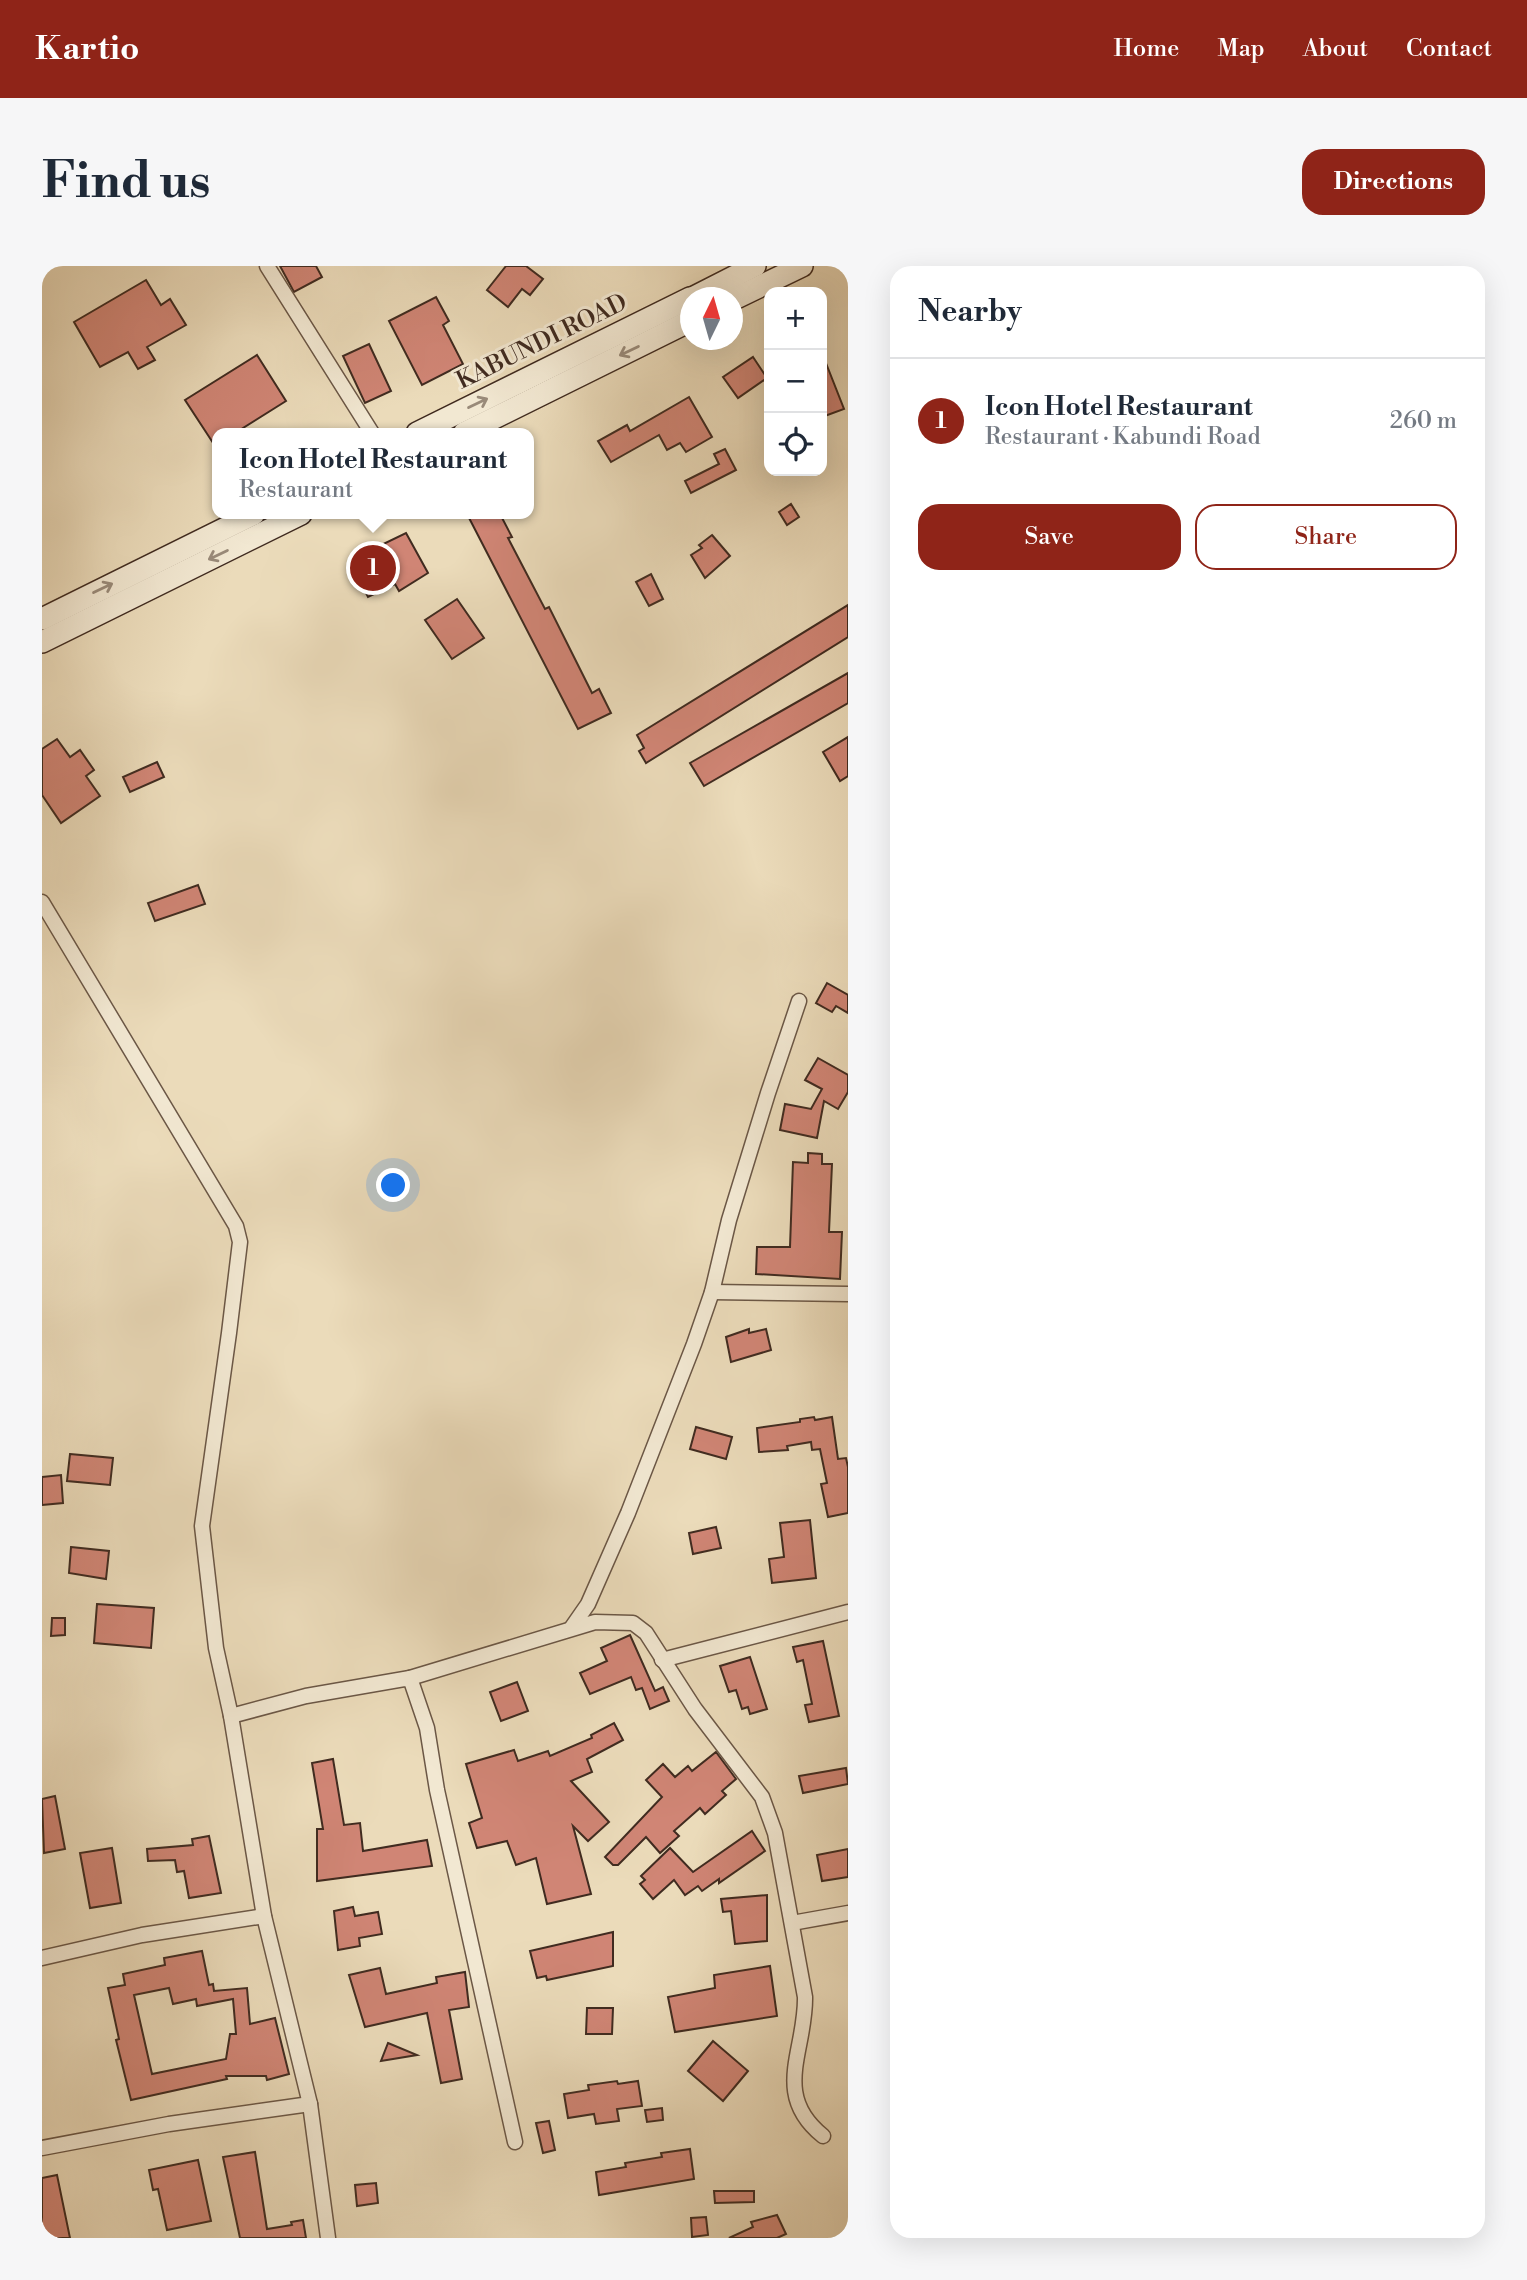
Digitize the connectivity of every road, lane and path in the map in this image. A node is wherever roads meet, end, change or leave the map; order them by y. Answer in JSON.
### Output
{"nodes":[{"id":1,"x":267,"y":266,"type":"edge"},
{"id":2,"x":755,"y":266,"type":"edge"},
{"id":3,"x":802,"y":266,"type":"edge"},
{"id":4,"x":713,"y":287,"type":"edge"},
{"id":5,"x":743,"y":295,"type":"edge"},
{"id":6,"x":680,"y":303,"type":"edge"},
{"id":7,"x":680,"y":326,"type":"edge"},
{"id":8,"x":369,"y":428,"type":"edge"},
{"id":9,"x":427,"y":428,"type":"edge"},
{"id":10,"x":474,"y":428,"type":"edge"},
{"id":11,"x":244,"y":519,"type":"edge"},
{"id":12,"x":291,"y":519,"type":"edge"},
{"id":13,"x":42,"y":618,"type":"edge"},
{"id":14,"x":42,"y":642,"type":"edge"},
{"id":15,"x":42,"y":901,"type":"edge"},
{"id":16,"x":799,"y":1001,"type":"dead end"},
{"id":17,"x":712,"y":1292,"type":"junction"},
{"id":18,"x":848,"y":1294,"type":"edge"},
{"id":19,"x":848,"y":1612,"type":"edge"},
{"id":20,"x":572,"y":1627,"type":"junction"},
{"id":21,"x":662,"y":1660,"type":"junction"},
{"id":22,"x":410,"y":1678,"type":"junction"},
{"id":23,"x":230,"y":1716,"type":"junction"},
{"id":24,"x":848,"y":1913,"type":"edge"},
{"id":25,"x":264,"y":1916,"type":"junction"},
{"id":26,"x":792,"y":1923,"type":"junction"},
{"id":27,"x":42,"y":1958,"type":"edge"},
{"id":28,"x":310,"y":2104,"type":"junction"},
{"id":29,"x":823,"y":2136,"type":"dead end"},
{"id":30,"x":515,"y":2142,"type":"dead end"},
{"id":31,"x":42,"y":2148,"type":"edge"},
{"id":32,"x":328,"y":2238,"type":"edge"}],
"edges":[{"from":1,"to":8,"type":"street"},
{"from":2,"to":4,"type":"street","name":"KABUNDI ROAD"},
{"from":3,"to":5,"type":"street"},
{"from":9,"to":6,"type":"street","name":"KABUNDI ROAD","one_way":true},
{"from":7,"to":10,"type":"street","name":"KABUNDI ROAD","one_way":true},
{"from":13,"to":11,"type":"street","one_way":true},
{"from":12,"to":14,"type":"street","one_way":true},
{"from":15,"to":23,"type":"street"},
{"from":16,"to":17,"type":"street"},
{"from":17,"to":18,"type":"street"},
{"from":17,"to":20,"type":"street"},
{"from":19,"to":21,"type":"street"},
{"from":20,"to":21,"type":"street"},
{"from":20,"to":22,"type":"street"},
{"from":21,"to":26,"type":"street"},
{"from":22,"to":23,"type":"street"},
{"from":22,"to":30,"type":"street"},
{"from":23,"to":25,"type":"street"},
{"from":24,"to":26,"type":"street"},
{"from":25,"to":27,"type":"street"},
{"from":25,"to":28,"type":"street"},
{"from":26,"to":29,"type":"street"},
{"from":28,"to":31,"type":"street"},
{"from":28,"to":32,"type":"street"}]}
